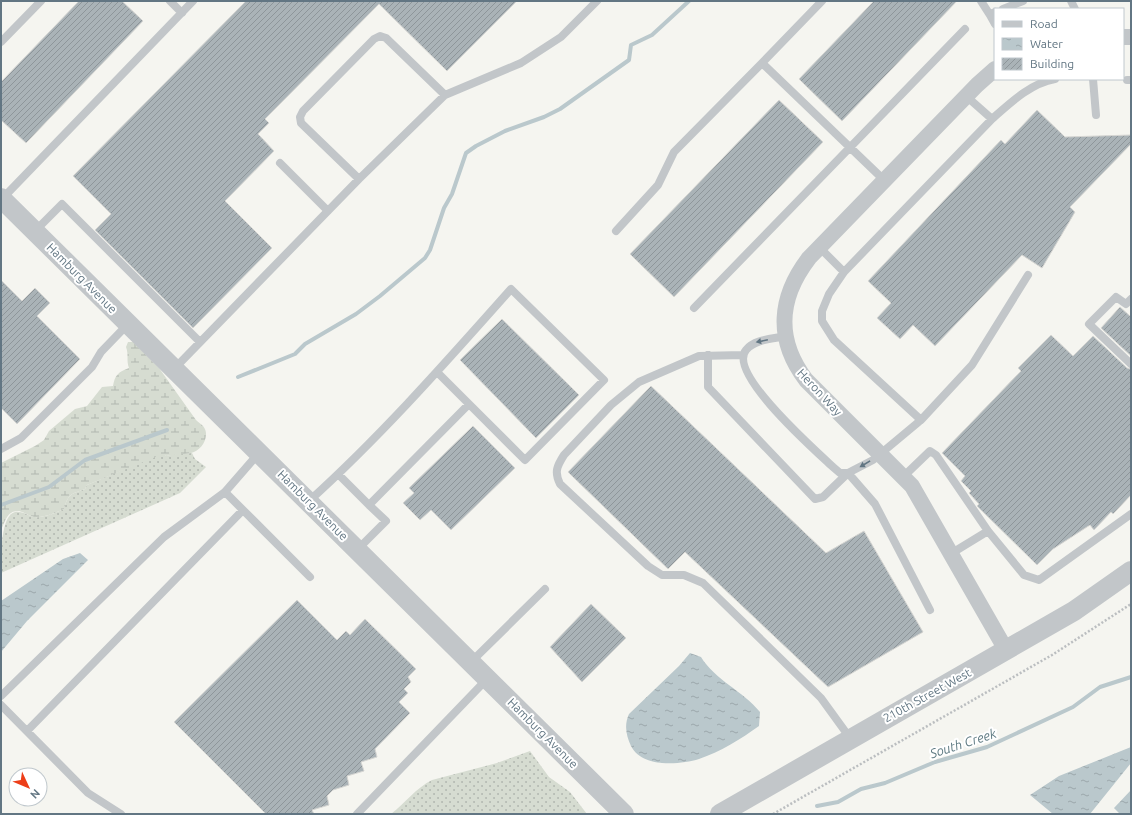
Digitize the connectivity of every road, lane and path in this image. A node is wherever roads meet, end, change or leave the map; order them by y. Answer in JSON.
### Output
{"nodes":[{"id":1,"x":41,"y":1,"type":"edge"},
{"id":2,"x":170,"y":1,"type":"edge"},
{"id":3,"x":193,"y":1,"type":"edge"},
{"id":4,"x":597,"y":1,"type":"edge"},
{"id":5,"x":822,"y":1,"type":"edge"},
{"id":6,"x":981,"y":1,"type":"edge"},
{"id":7,"x":1023,"y":1,"type":"edge"},
{"id":8,"x":1006,"y":8,"type":"edge"},
{"id":9,"x":182,"y":12,"type":"junction"},
{"id":10,"x":992,"y":13,"type":"edge"},
{"id":11,"x":965,"y":29,"type":"dead end"},
{"id":12,"x":1,"y":42,"type":"edge"},
{"id":13,"x":762,"y":63,"type":"junction"},
{"id":14,"x":994,"y":70,"type":"edge"},
{"id":15,"x":1050,"y":80,"type":"edge"},
{"id":16,"x":1093,"y":80,"type":"edge"},
{"id":17,"x":445,"y":95,"type":"junction"},
{"id":18,"x":966,"y":96,"type":"junction"},
{"id":19,"x":1096,"y":114,"type":"dead end"},
{"id":20,"x":992,"y":119,"type":"junction"},
{"id":21,"x":850,"y":147,"type":"junction"},
{"id":22,"x":280,"y":163,"type":"dead end"},
{"id":23,"x":359,"y":179,"type":"junction"},
{"id":24,"x":884,"y":180,"type":"junction"},
{"id":25,"x":2,"y":198,"type":"edge"},
{"id":26,"x":328,"y":211,"type":"junction"},
{"id":27,"x":35,"y":231,"type":"junction"},
{"id":28,"x":616,"y":232,"type":"dead end"},
{"id":29,"x":819,"y":247,"type":"junction"},
{"id":30,"x":844,"y":272,"type":"junction"},
{"id":31,"x":1028,"y":275,"type":"dead end"},
{"id":32,"x":1129,"y":304,"type":"edge"},
{"id":33,"x":694,"y":308,"type":"dead end"},
{"id":34,"x":128,"y":324,"type":"junction"},
{"id":35,"x":786,"y":336,"type":"junction"},
{"id":36,"x":200,"y":342,"type":"junction"},
{"id":37,"x":708,"y":355,"type":"junction"},
{"id":38,"x":743,"y":355,"type":"junction"},
{"id":39,"x":1131,"y":364,"type":"edge"},
{"id":40,"x":174,"y":368,"type":"junction"},
{"id":41,"x":437,"y":372,"type":"junction"},
{"id":42,"x":469,"y":404,"type":"junction"},
{"id":43,"x":921,"y":420,"type":"junction"},
{"id":44,"x":1,"y":449,"type":"edge"},
{"id":45,"x":259,"y":452,"type":"junction"},
{"id":46,"x":881,"y":453,"type":"junction"},
{"id":47,"x":848,"y":473,"type":"junction"},
{"id":48,"x":338,"y":474,"type":"junction"},
{"id":49,"x":904,"y":476,"type":"junction"},
{"id":50,"x":225,"y":492,"type":"junction"},
{"id":51,"x":309,"y":501,"type":"junction"},
{"id":52,"x":369,"y":505,"type":"junction"},
{"id":53,"x":243,"y":510,"type":"junction"},
{"id":54,"x":1131,"y":514,"type":"edge"},
{"id":55,"x":988,"y":531,"type":"junction"},
{"id":56,"x":358,"y":549,"type":"junction"},
{"id":57,"x":952,"y":553,"type":"junction"},
{"id":58,"x":1131,"y":571,"type":"edge"},
{"id":59,"x":310,"y":577,"type":"dead end"},
{"id":60,"x":545,"y":589,"type":"dead end"},
{"id":61,"x":1131,"y":604,"type":"edge"},
{"id":62,"x":930,"y":610,"type":"dead end"},
{"id":63,"x":1006,"y":650,"type":"junction"},
{"id":64,"x":472,"y":662,"type":"junction"},
{"id":65,"x":488,"y":678,"type":"junction"},
{"id":66,"x":1,"y":696,"type":"edge"},
{"id":67,"x":1,"y":705,"type":"edge"},
{"id":68,"x":27,"y":731,"type":"junction"},
{"id":69,"x":850,"y":738,"type":"junction"},
{"id":70,"x":121,"y":814,"type":"edge"},
{"id":71,"x":357,"y":814,"type":"edge"},
{"id":72,"x":624,"y":814,"type":"edge"},
{"id":73,"x":720,"y":814,"type":"edge"},
{"id":74,"x":773,"y":814,"type":"edge"}],
"edges":[{"from":1,"to":12,"type":"lane"},
{"from":2,"to":9,"type":"lane"},
{"from":3,"to":9,"type":"lane"},
{"from":4,"to":17,"type":"lane"},
{"from":5,"to":13,"type":"lane"},
{"from":6,"to":10,"type":"lane"},
{"from":7,"to":8,"type":"lane"},
{"from":9,"to":25,"type":"lane"},
{"from":11,"to":21,"type":"lane"},
{"from":13,"to":21,"type":"lane"},
{"from":13,"to":28,"type":"lane"},
{"from":14,"to":18,"type":"street","name":"Heron Way"},
{"from":15,"to":20,"type":"lane"},
{"from":16,"to":19,"type":"lane"},
{"from":17,"to":23,"type":"lane"},
{"from":17,"to":23,"type":"lane"},
{"from":18,"to":20,"type":"lane"},
{"from":18,"to":24,"type":"street","name":"Heron Way"},
{"from":20,"to":30,"type":"lane"},
{"from":21,"to":24,"type":"lane"},
{"from":21,"to":33,"type":"lane"},
{"from":22,"to":26,"type":"lane"},
{"from":23,"to":26,"type":"lane"},
{"from":24,"to":29,"type":"street","name":"Heron Way"},
{"from":25,"to":27,"type":"street","name":"Hamburg Avenue"},
{"from":26,"to":36,"type":"lane"},
{"from":27,"to":34,"type":"street","name":"Hamburg Avenue"},
{"from":27,"to":36,"type":"lane"},
{"from":29,"to":30,"type":"lane"},
{"from":29,"to":35,"type":"street","name":"Heron Way"},
{"from":30,"to":43,"type":"lane"},
{"from":31,"to":43,"type":"lane"},
{"from":32,"to":39,"type":"lane"},
{"from":34,"to":40,"type":"street","name":"Hamburg Avenue"},
{"from":34,"to":44,"type":"lane"},
{"from":35,"to":38,"type":"lane","one_way":true},
{"from":35,"to":46,"type":"street","name":"Heron Way"},
{"from":36,"to":40,"type":"lane"},
{"from":37,"to":38,"type":"lane"},
{"from":37,"to":47,"type":"lane"},
{"from":37,"to":69,"type":"lane"},
{"from":38,"to":47,"type":"lane"},
{"from":40,"to":45,"type":"street","name":"Hamburg Avenue"},
{"from":41,"to":42,"type":"lane"},
{"from":41,"to":42,"type":"lane"},
{"from":41,"to":48,"type":"lane"},
{"from":42,"to":52,"type":"lane"},
{"from":43,"to":46,"type":"lane"},
{"from":45,"to":50,"type":"lane"},
{"from":45,"to":51,"type":"street","name":"Hamburg Avenue"},
{"from":46,"to":47,"type":"lane","one_way":true},
{"from":46,"to":49,"type":"street","name":"Heron Way"},
{"from":47,"to":62,"type":"lane"},
{"from":48,"to":51,"type":"lane"},
{"from":48,"to":52,"type":"lane"},
{"from":49,"to":55,"type":"lane"},
{"from":49,"to":57,"type":"street","name":"Heron Way"},
{"from":50,"to":53,"type":"lane"},
{"from":50,"to":66,"type":"lane"},
{"from":51,"to":56,"type":"street","name":"Hamburg Avenue"},
{"from":52,"to":56,"type":"lane"},
{"from":53,"to":59,"type":"lane"},
{"from":53,"to":68,"type":"lane"},
{"from":54,"to":55,"type":"lane"},
{"from":55,"to":57,"type":"lane"},
{"from":56,"to":64,"type":"street","name":"Hamburg Avenue"},
{"from":57,"to":63,"type":"street","name":"Heron Way"},
{"from":58,"to":63,"type":"street","name":"210th Street West"},
{"from":60,"to":64,"type":"lane"},
{"from":61,"to":74,"type":"path"},
{"from":63,"to":69,"type":"street","name":"210th Street West"},
{"from":64,"to":65,"type":"street","name":"Hamburg Avenue"},
{"from":65,"to":71,"type":"lane"},
{"from":65,"to":72,"type":"street","name":"Hamburg Avenue"},
{"from":67,"to":68,"type":"lane"},
{"from":68,"to":70,"type":"lane"},
{"from":69,"to":73,"type":"street","name":"210th Street West"}]}
